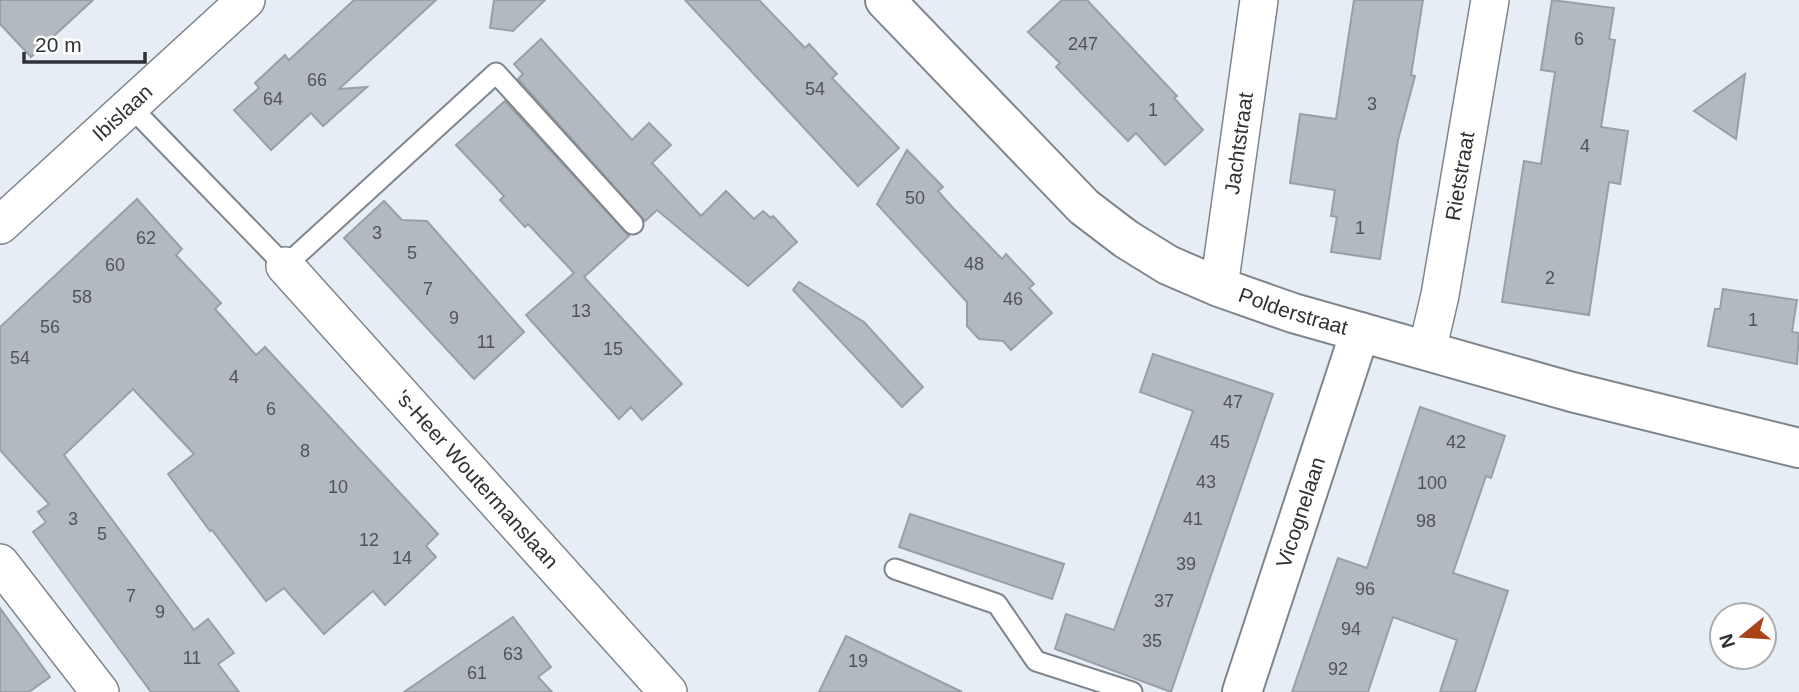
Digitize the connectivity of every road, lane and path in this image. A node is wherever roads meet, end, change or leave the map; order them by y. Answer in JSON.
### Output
{"nodes":[{"id":1,"x":246,"y":0,"type":"edge"},
{"id":2,"x":885,"y":0,"type":"edge"},
{"id":3,"x":1259,"y":0,"type":"edge"},
{"id":4,"x":1490,"y":0,"type":"edge"},
{"id":5,"x":130,"y":106,"type":"junction"},
{"id":6,"x":633,"y":224,"type":"dead end"},
{"id":7,"x":0,"y":225,"type":"edge"},
{"id":8,"x":285,"y":266,"type":"junction"},
{"id":9,"x":1219,"y":287,"type":"junction"},
{"id":10,"x":1360,"y":332,"type":"junction"},
{"id":11,"x":1427,"y":351,"type":"junction"},
{"id":12,"x":1799,"y":448,"type":"edge"},
{"id":13,"x":0,"y":563,"type":"edge"},
{"id":14,"x":895,"y":569,"type":"dead end"},
{"id":15,"x":657,"y":689,"type":"edge"},
{"id":16,"x":100,"y":692,"type":"edge"},
{"id":17,"x":1132,"y":692,"type":"edge"},
{"id":18,"x":1242,"y":692,"type":"edge"}],
"edges":[{"from":1,"to":5,"type":"street","name":"Ibislaan"},
{"from":2,"to":9,"type":"street","name":"Polderstraat"},
{"from":3,"to":9,"type":"street","name":"Jachtstraat"},
{"from":4,"to":11,"type":"street","name":"Rietstraat"},
{"from":5,"to":7,"type":"street","name":"Ibislaan"},
{"from":5,"to":8,"type":"lane"},
{"from":6,"to":8,"type":"lane"},
{"from":8,"to":15,"type":"street","name":"'s-Heer Woutermanslaan"},
{"from":9,"to":10,"type":"street","name":"Polderstraat"},
{"from":10,"to":11,"type":"street","name":"Polderstraat"},
{"from":10,"to":18,"type":"street","name":"Vicognelaan"},
{"from":11,"to":12,"type":"street","name":"Polderstraat"},
{"from":13,"to":16,"type":"street"},
{"from":14,"to":17,"type":"lane"}]}
